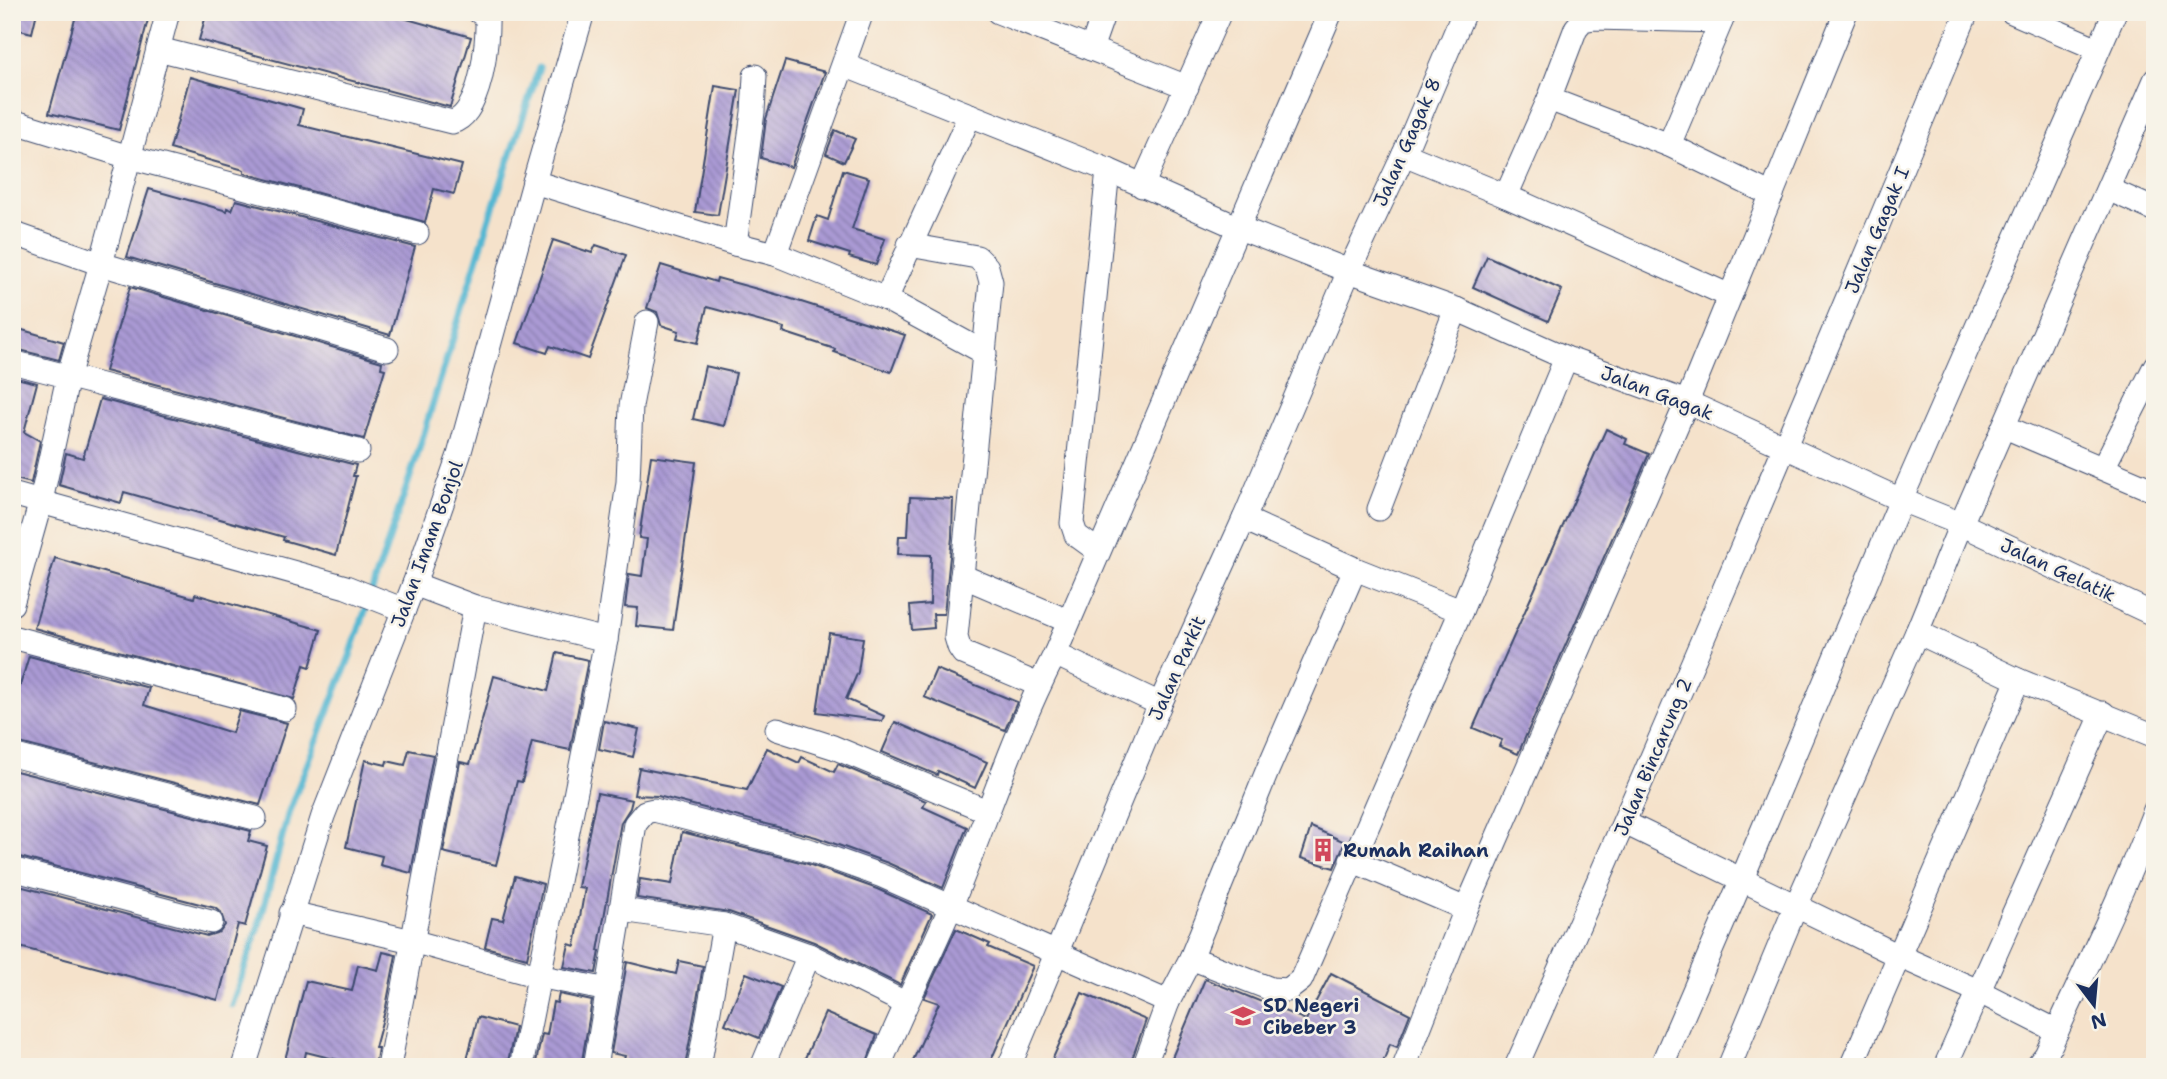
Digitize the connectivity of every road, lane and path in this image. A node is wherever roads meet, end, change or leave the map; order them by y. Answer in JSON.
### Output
{"nodes":[{"id":1,"x":168,"y":12,"type":"edge"},
{"id":2,"x":479,"y":12,"type":"edge"},
{"id":3,"x":583,"y":12,"type":"edge"},
{"id":4,"x":862,"y":12,"type":"edge"},
{"id":5,"x":998,"y":12,"type":"edge"},
{"id":6,"x":1104,"y":12,"type":"edge"},
{"id":7,"x":1220,"y":12,"type":"edge"},
{"id":8,"x":1331,"y":12,"type":"edge"},
{"id":9,"x":1464,"y":12,"type":"edge"},
{"id":10,"x":1846,"y":12,"type":"edge"},
{"id":11,"x":1967,"y":12,"type":"edge"},
{"id":12,"x":2012,"y":12,"type":"edge"},
{"id":13,"x":2115,"y":12,"type":"edge"},
{"id":14,"x":1723,"y":17,"type":"edge"},
{"id":15,"x":158,"y":49,"type":"junction"},
{"id":16,"x":1091,"y":49,"type":"junction"},
{"id":17,"x":2098,"y":49,"type":"junction"},
{"id":18,"x":844,"y":65,"type":"junction"},
{"id":19,"x":755,"y":76,"type":"dead end"},
{"id":20,"x":2155,"y":80,"type":"edge"},
{"id":21,"x":1187,"y":87,"type":"junction"},
{"id":22,"x":1549,"y":99,"type":"junction"},
{"id":23,"x":970,"y":115,"type":"junction"},
{"id":24,"x":14,"y":128,"type":"edge"},
{"id":25,"x":1668,"y":145,"type":"junction"},
{"id":26,"x":1404,"y":154,"type":"junction"},
{"id":27,"x":129,"y":157,"type":"junction"},
{"id":28,"x":1108,"y":170,"type":"junction"},
{"id":29,"x":534,"y":182,"type":"junction"},
{"id":30,"x":1142,"y":186,"type":"junction"},
{"id":31,"x":2108,"y":189,"type":"junction"},
{"id":32,"x":1772,"y":195,"type":"junction"},
{"id":33,"x":1506,"y":196,"type":"junction"},
{"id":34,"x":2155,"y":210,"type":"edge"},
{"id":35,"x":1237,"y":227,"type":"junction"},
{"id":36,"x":12,"y":233,"type":"edge"},
{"id":37,"x":417,"y":233,"type":"dead end"},
{"id":38,"x":735,"y":244,"type":"junction"},
{"id":39,"x":909,"y":245,"type":"junction"},
{"id":40,"x":775,"y":254,"type":"junction"},
{"id":41,"x":101,"y":264,"type":"junction"},
{"id":42,"x":1349,"y":271,"type":"junction"},
{"id":43,"x":1730,"y":296,"type":"junction"},
{"id":44,"x":886,"y":299,"type":"junction"},
{"id":45,"x":1456,"y":310,"type":"junction"},
{"id":46,"x":647,"y":322,"type":"dead end"},
{"id":47,"x":387,"y":349,"type":"dead end"},
{"id":48,"x":985,"y":353,"type":"junction"},
{"id":49,"x":1566,"y":358,"type":"junction"},
{"id":50,"x":12,"y":362,"type":"edge"},
{"id":51,"x":2155,"y":366,"type":"edge"},
{"id":52,"x":68,"y":377,"type":"junction"},
{"id":53,"x":2147,"y":400,"type":"edge"},
{"id":54,"x":1687,"y":402,"type":"junction"},
{"id":55,"x":2004,"y":427,"type":"junction"},
{"id":56,"x":1786,"y":447,"type":"junction"},
{"id":57,"x":358,"y":451,"type":"dead end"},
{"id":58,"x":2103,"y":468,"type":"junction"},
{"id":59,"x":2155,"y":491,"type":"edge"},
{"id":60,"x":12,"y":494,"type":"edge"},
{"id":61,"x":1901,"y":500,"type":"junction"},
{"id":62,"x":41,"y":501,"type":"junction"},
{"id":63,"x":1379,"y":509,"type":"dead end"},
{"id":64,"x":1244,"y":519,"type":"junction"},
{"id":65,"x":1961,"y":524,"type":"junction"},
{"id":66,"x":1098,"y":551,"type":"junction"},
{"id":67,"x":1355,"y":569,"type":"junction"},
{"id":68,"x":962,"y":576,"type":"junction"},
{"id":69,"x":414,"y":584,"type":"junction"},
{"id":70,"x":12,"y":604,"type":"edge"},
{"id":71,"x":475,"y":607,"type":"junction"},
{"id":72,"x":404,"y":610,"type":"junction"},
{"id":73,"x":1461,"y":611,"type":"junction"},
{"id":74,"x":2155,"y":615,"type":"edge"},
{"id":75,"x":1068,"y":621,"type":"junction"},
{"id":76,"x":1917,"y":632,"type":"junction"},
{"id":77,"x":12,"y":637,"type":"edge"},
{"id":78,"x":606,"y":640,"type":"junction"},
{"id":79,"x":1055,"y":654,"type":"junction"},
{"id":80,"x":2018,"y":680,"type":"junction"},
{"id":81,"x":1039,"y":685,"type":"junction"},
{"id":82,"x":1160,"y":704,"type":"junction"},
{"id":83,"x":285,"y":709,"type":"dead end"},
{"id":84,"x":2103,"y":713,"type":"junction"},
{"id":85,"x":777,"y":729,"type":"dead end"},
{"id":86,"x":2155,"y":736,"type":"edge"},
{"id":87,"x":12,"y":755,"type":"edge"},
{"id":88,"x":987,"y":810,"type":"junction"},
{"id":89,"x":2155,"y":810,"type":"edge"},
{"id":90,"x":255,"y":818,"type":"dead end"},
{"id":91,"x":1625,"y":823,"type":"junction"},
{"id":92,"x":1351,"y":860,"type":"junction"},
{"id":93,"x":12,"y":869,"type":"edge"},
{"id":94,"x":1742,"y":880,"type":"junction"},
{"id":95,"x":951,"y":906,"type":"junction"},
{"id":96,"x":1796,"y":906,"type":"junction"},
{"id":97,"x":1466,"y":909,"type":"junction"},
{"id":98,"x":622,"y":910,"type":"junction"},
{"id":99,"x":291,"y":913,"type":"junction"},
{"id":100,"x":211,"y":922,"type":"dead end"},
{"id":101,"x":724,"y":925,"type":"junction"},
{"id":102,"x":412,"y":941,"type":"junction"},
{"id":103,"x":1057,"y":954,"type":"junction"},
{"id":104,"x":809,"y":955,"type":"junction"},
{"id":105,"x":1899,"y":956,"type":"junction"},
{"id":106,"x":1191,"y":957,"type":"junction"},
{"id":107,"x":538,"y":976,"type":"junction"},
{"id":108,"x":608,"y":990,"type":"junction"},
{"id":109,"x":1978,"y":991,"type":"junction"},
{"id":110,"x":1168,"y":1002,"type":"junction"},
{"id":111,"x":905,"y":1003,"type":"junction"},
{"id":112,"x":2057,"y":1031,"type":"junction"},
{"id":113,"x":244,"y":1067,"type":"edge"},
{"id":114,"x":389,"y":1067,"type":"edge"},
{"id":115,"x":521,"y":1067,"type":"edge"},
{"id":116,"x":595,"y":1067,"type":"edge"},
{"id":117,"x":699,"y":1067,"type":"edge"},
{"id":118,"x":762,"y":1067,"type":"edge"},
{"id":119,"x":879,"y":1067,"type":"edge"},
{"id":120,"x":1009,"y":1067,"type":"edge"},
{"id":121,"x":1144,"y":1067,"type":"edge"},
{"id":122,"x":1405,"y":1067,"type":"edge"},
{"id":123,"x":1516,"y":1067,"type":"edge"},
{"id":124,"x":1661,"y":1067,"type":"edge"},
{"id":125,"x":1729,"y":1067,"type":"edge"},
{"id":126,"x":1851,"y":1067,"type":"edge"},
{"id":127,"x":1945,"y":1067,"type":"edge"},
{"id":128,"x":2036,"y":1067,"type":"edge"}],
"edges":[{"from":1,"to":15,"type":"street"},
{"from":2,"to":15,"type":"street"},
{"from":3,"to":29,"type":"street","name":"Jalan Imam Bonjol"},
{"from":4,"to":18,"type":"street"},
{"from":5,"to":16,"type":"street"},
{"from":6,"to":16,"type":"street"},
{"from":7,"to":21,"type":"street"},
{"from":8,"to":35,"type":"street"},
{"from":9,"to":26,"type":"street","name":"Jalan Gagak 8"},
{"from":10,"to":32,"type":"street"},
{"from":11,"to":56,"type":"street","name":"Jalan Gagak I"},
{"from":12,"to":17,"type":"street"},
{"from":13,"to":17,"type":"street"},
{"from":14,"to":22,"type":"street"},
{"from":14,"to":25,"type":"street"},
{"from":15,"to":27,"type":"street"},
{"from":16,"to":21,"type":"street"},
{"from":17,"to":61,"type":"street"},
{"from":18,"to":23,"type":"street","name":"Jalan Gagak"},
{"from":18,"to":40,"type":"street"},
{"from":19,"to":38,"type":"street"},
{"from":20,"to":31,"type":"street"},
{"from":21,"to":30,"type":"street"},
{"from":22,"to":25,"type":"street"},
{"from":22,"to":33,"type":"street"},
{"from":23,"to":28,"type":"street","name":"Jalan Gagak"},
{"from":23,"to":39,"type":"street"},
{"from":24,"to":27,"type":"street"},
{"from":25,"to":32,"type":"street"},
{"from":26,"to":33,"type":"street"},
{"from":26,"to":42,"type":"street","name":"Jalan Gagak 8"},
{"from":27,"to":37,"type":"street"},
{"from":27,"to":41,"type":"street"},
{"from":28,"to":30,"type":"street","name":"Jalan Gagak"},
{"from":28,"to":66,"type":"street"},
{"from":29,"to":38,"type":"street"},
{"from":29,"to":69,"type":"street","name":"Jalan Imam Bonjol"},
{"from":30,"to":35,"type":"street","name":"Jalan Gagak"},
{"from":31,"to":34,"type":"street"},
{"from":31,"to":55,"type":"street"},
{"from":32,"to":43,"type":"street"},
{"from":33,"to":43,"type":"street"},
{"from":35,"to":42,"type":"street","name":"Jalan Gagak"},
{"from":35,"to":66,"type":"street"},
{"from":36,"to":41,"type":"street"},
{"from":38,"to":40,"type":"street"},
{"from":39,"to":44,"type":"street"},
{"from":39,"to":48,"type":"street"},
{"from":40,"to":44,"type":"street"},
{"from":41,"to":47,"type":"street"},
{"from":41,"to":52,"type":"street"},
{"from":42,"to":45,"type":"street","name":"Jalan Gagak"},
{"from":42,"to":64,"type":"street","name":"Jalan Parkit"},
{"from":43,"to":54,"type":"street"},
{"from":44,"to":48,"type":"street"},
{"from":45,"to":49,"type":"street","name":"Jalan Gagak"},
{"from":45,"to":63,"type":"street"},
{"from":46,"to":78,"type":"street"},
{"from":48,"to":68,"type":"street"},
{"from":49,"to":54,"type":"street","name":"Jalan Gagak"},
{"from":49,"to":73,"type":"street"},
{"from":50,"to":52,"type":"street"},
{"from":51,"to":53,"type":"street"},
{"from":52,"to":57,"type":"street"},
{"from":52,"to":62,"type":"street"},
{"from":53,"to":58,"type":"street"},
{"from":54,"to":56,"type":"street","name":"Jalan Gagak"},
{"from":54,"to":97,"type":"street"},
{"from":55,"to":58,"type":"street"},
{"from":55,"to":65,"type":"street"},
{"from":56,"to":61,"type":"street","name":"Jalan Gagak"},
{"from":56,"to":91,"type":"street","name":"Jalan Bincarung 2"},
{"from":58,"to":59,"type":"street"},
{"from":60,"to":62,"type":"street"},
{"from":61,"to":65,"type":"street","name":"Jalan Gagak"},
{"from":61,"to":94,"type":"street"},
{"from":62,"to":70,"type":"street"},
{"from":62,"to":72,"type":"street"},
{"from":64,"to":67,"type":"street"},
{"from":64,"to":82,"type":"street","name":"Jalan Parkit"},
{"from":65,"to":74,"type":"street","name":"Jalan Gelatik"},
{"from":65,"to":76,"type":"street"},
{"from":66,"to":75,"type":"street"},
{"from":67,"to":73,"type":"street"},
{"from":67,"to":106,"type":"street"},
{"from":68,"to":75,"type":"street"},
{"from":68,"to":81,"type":"street"},
{"from":69,"to":71,"type":"street"},
{"from":69,"to":72,"type":"street","name":"Jalan Imam Bonjol"},
{"from":71,"to":78,"type":"street"},
{"from":71,"to":102,"type":"street"},
{"from":72,"to":99,"type":"street","name":"Jalan Imam Bonjol"},
{"from":73,"to":92,"type":"street"},
{"from":75,"to":79,"type":"street"},
{"from":76,"to":80,"type":"street"},
{"from":76,"to":96,"type":"street"},
{"from":77,"to":83,"type":"street"},
{"from":78,"to":107,"type":"street"},
{"from":79,"to":81,"type":"street"},
{"from":79,"to":82,"type":"street"},
{"from":80,"to":84,"type":"street"},
{"from":80,"to":105,"type":"street"},
{"from":81,"to":88,"type":"street"},
{"from":82,"to":103,"type":"street","name":"Jalan Parkit"},
{"from":84,"to":86,"type":"street"},
{"from":84,"to":109,"type":"street"},
{"from":85,"to":88,"type":"street"},
{"from":87,"to":90,"type":"street"},
{"from":88,"to":95,"type":"street"},
{"from":89,"to":112,"type":"street"},
{"from":91,"to":94,"type":"street"},
{"from":91,"to":123,"type":"street","name":"Jalan Bincarung 2"},
{"from":92,"to":97,"type":"street"},
{"from":92,"to":106,"type":"street"},
{"from":93,"to":100,"type":"street"},
{"from":94,"to":96,"type":"street"},
{"from":94,"to":124,"type":"street"},
{"from":95,"to":98,"type":"street"},
{"from":95,"to":103,"type":"street"},
{"from":95,"to":111,"type":"street"},
{"from":96,"to":105,"type":"street"},
{"from":96,"to":125,"type":"street"},
{"from":97,"to":122,"type":"street"},
{"from":98,"to":101,"type":"street"},
{"from":98,"to":108,"type":"street"},
{"from":99,"to":102,"type":"street"},
{"from":99,"to":113,"type":"street","name":"Jalan Imam Bonjol"},
{"from":101,"to":104,"type":"street"},
{"from":101,"to":117,"type":"street"},
{"from":102,"to":107,"type":"street"},
{"from":102,"to":114,"type":"street"},
{"from":103,"to":110,"type":"street"},
{"from":103,"to":120,"type":"street","name":"Jalan Parkit"},
{"from":104,"to":111,"type":"street"},
{"from":104,"to":118,"type":"street"},
{"from":105,"to":109,"type":"street"},
{"from":105,"to":126,"type":"street"},
{"from":106,"to":110,"type":"street"},
{"from":107,"to":108,"type":"street"},
{"from":107,"to":115,"type":"street"},
{"from":108,"to":116,"type":"street"},
{"from":109,"to":112,"type":"street"},
{"from":109,"to":127,"type":"street"},
{"from":110,"to":121,"type":"street"},
{"from":111,"to":119,"type":"street"},
{"from":112,"to":128,"type":"street"}]}
